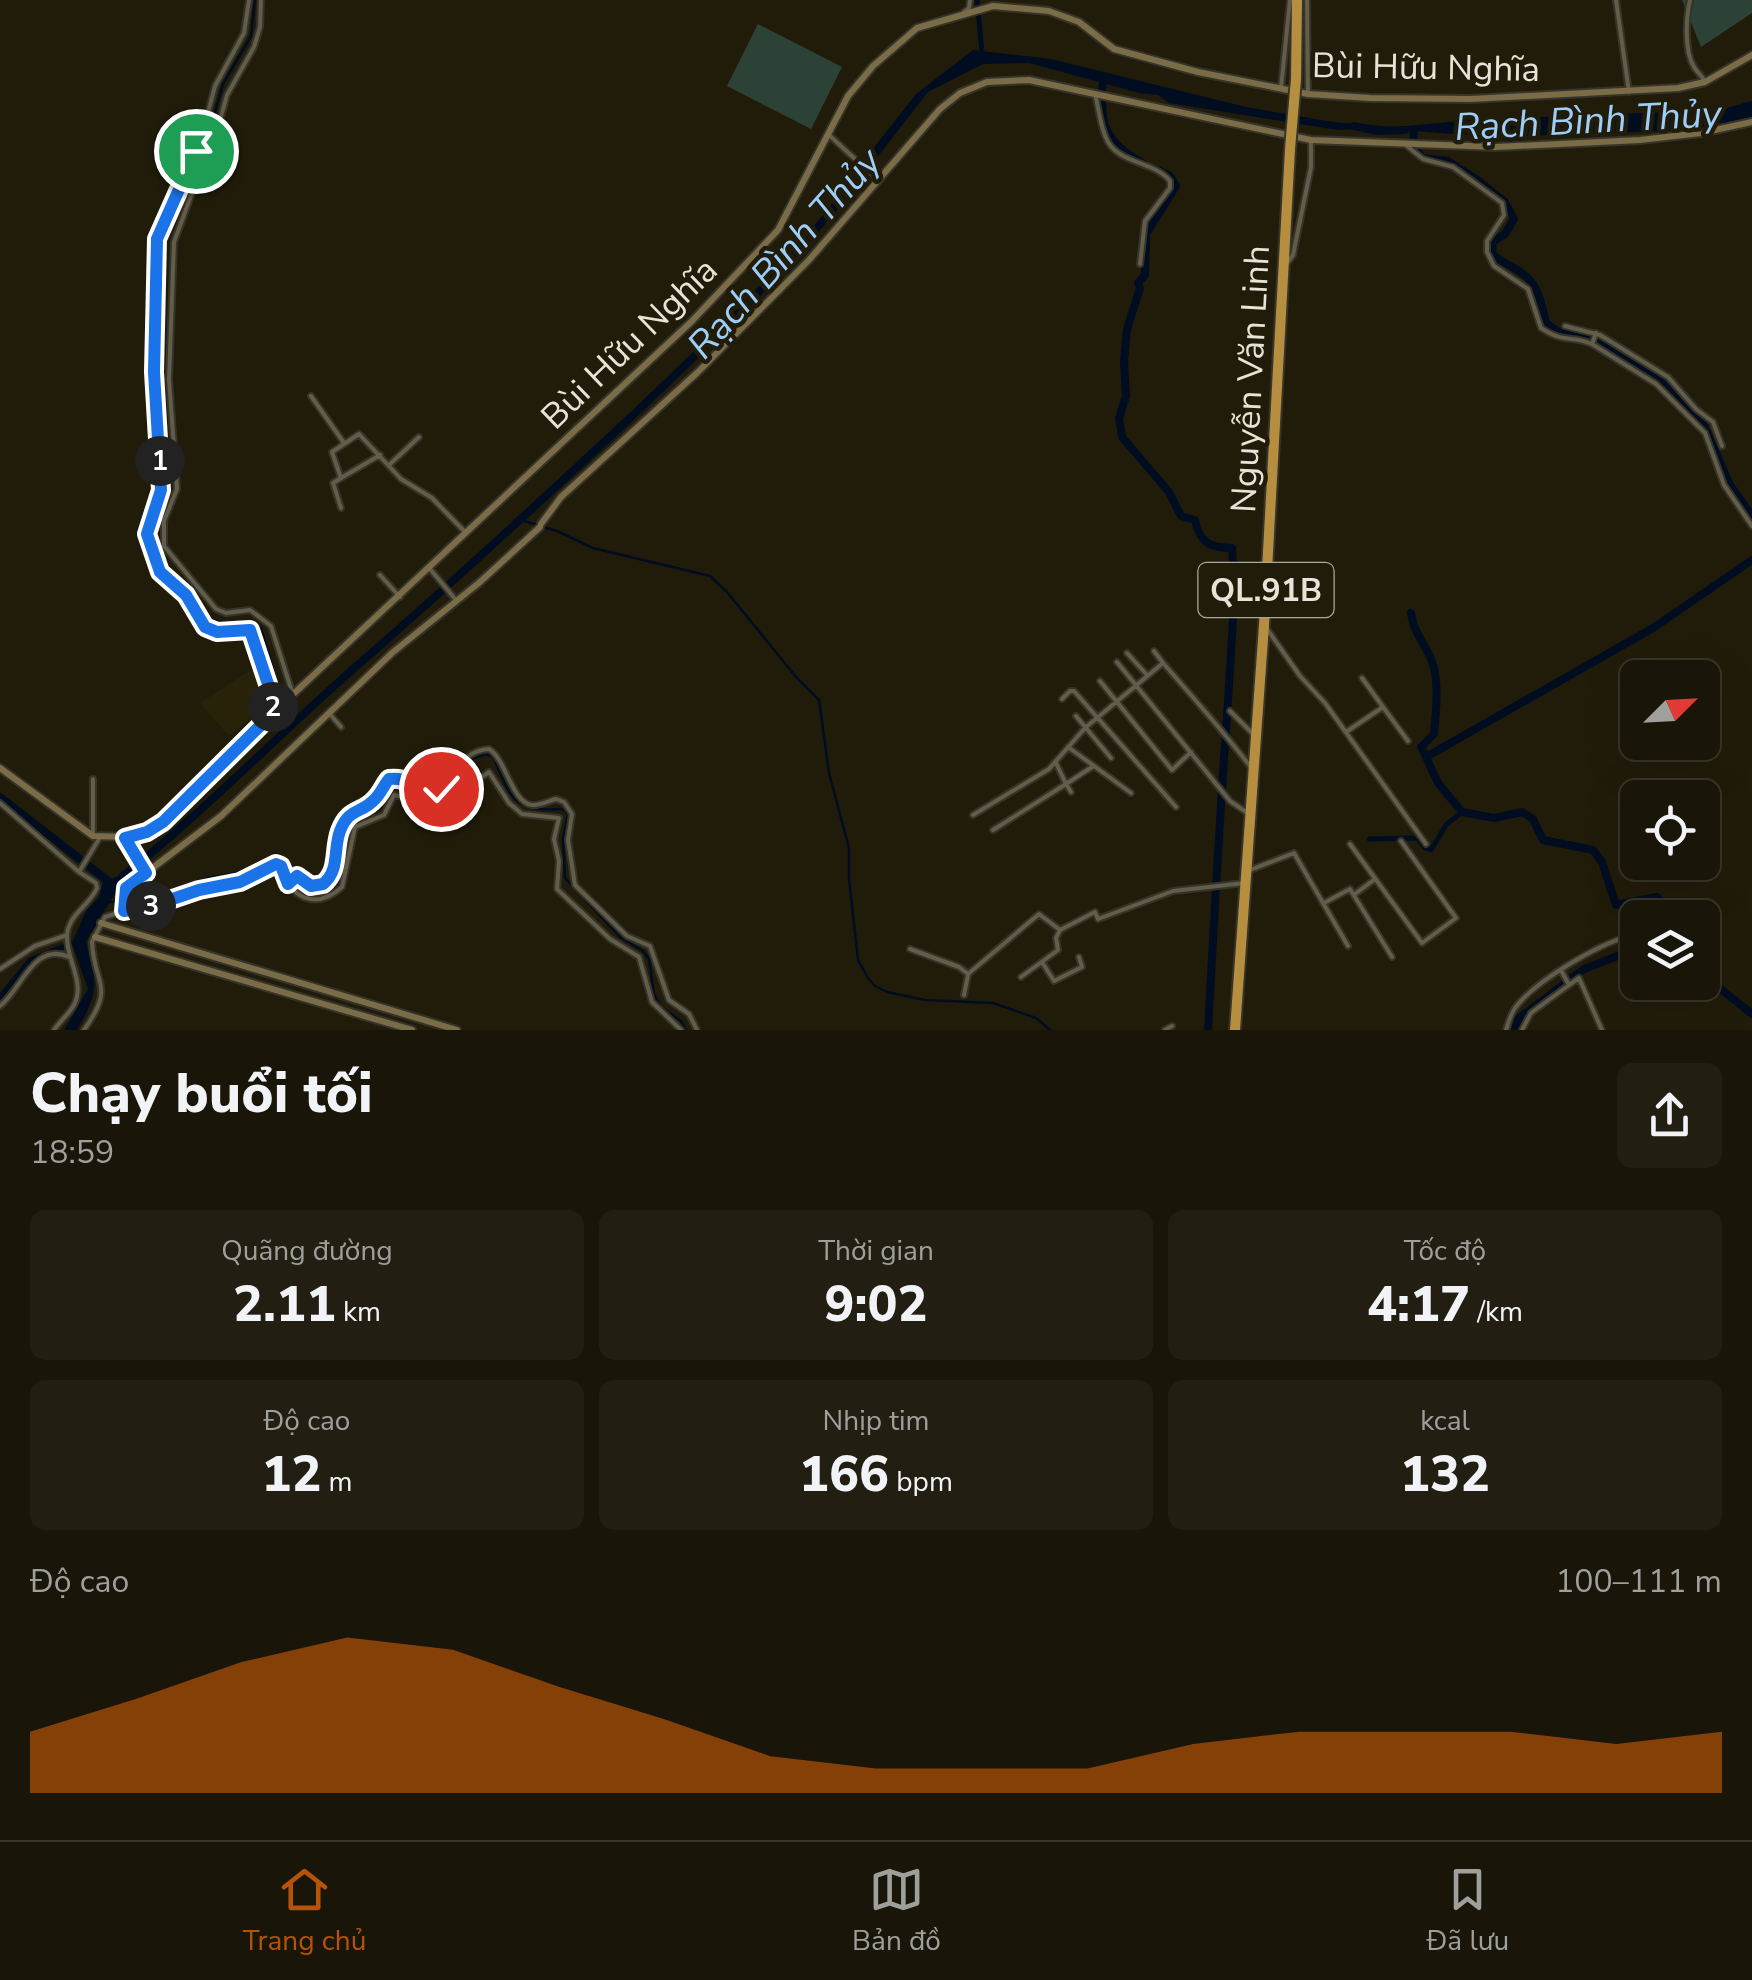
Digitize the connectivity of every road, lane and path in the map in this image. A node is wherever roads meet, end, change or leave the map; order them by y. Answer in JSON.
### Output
{"nodes":[{"id":1,"x":249,"y":0,"type":"edge"},
{"id":2,"x":261,"y":0,"type":"edge"},
{"id":3,"x":970,"y":0,"type":"edge"},
{"id":4,"x":1293,"y":0,"type":"edge"},
{"id":5,"x":1306,"y":0,"type":"edge"},
{"id":6,"x":1616,"y":0,"type":"edge"},
{"id":7,"x":1690,"y":0,"type":"edge"},
{"id":8,"x":1022,"y":3,"type":"edge"},
{"id":9,"x":990,"y":4,"type":"edge"},
{"id":10,"x":966,"y":12,"type":"junction"},
{"id":11,"x":1752,"y":55,"type":"edge"},
{"id":12,"x":1704,"y":82,"type":"junction"},
{"id":13,"x":1281,"y":88,"type":"junction"},
{"id":14,"x":1629,"y":92,"type":"junction"},
{"id":15,"x":1096,"y":94,"type":"junction"},
{"id":16,"x":1308,"y":94,"type":"junction"},
{"id":17,"x":1752,"y":122,"type":"edge"},
{"id":18,"x":828,"y":135,"type":"junction"},
{"id":19,"x":1311,"y":140,"type":"junction"},
{"id":20,"x":1412,"y":146,"type":"junction"},
{"id":21,"x":879,"y":180,"type":"junction"},
{"id":22,"x":1140,"y":264,"type":"dead end"},
{"id":23,"x":1284,"y":267,"type":"junction"},
{"id":24,"x":1565,"y":326,"type":"dead end"},
{"id":25,"x":1596,"y":334,"type":"junction"},
{"id":26,"x":1592,"y":343,"type":"junction"},
{"id":27,"x":311,"y":396,"type":"dead end"},
{"id":28,"x":419,"y":436,"type":"dead end"},
{"id":29,"x":344,"y":443,"type":"junction"},
{"id":30,"x":1722,"y":446,"type":"dead end"},
{"id":31,"x":380,"y":454,"type":"junction"},
{"id":32,"x":390,"y":465,"type":"junction"},
{"id":33,"x":341,"y":478,"type":"junction"},
{"id":34,"x":341,"y":508,"type":"dead end"},
{"id":35,"x":1752,"y":526,"type":"edge"},
{"id":36,"x":466,"y":533,"type":"junction"},
{"id":37,"x":430,"y":569,"type":"junction"},
{"id":38,"x":380,"y":576,"type":"dead end"},
{"id":39,"x":400,"y":597,"type":"junction"},
{"id":40,"x":454,"y":598,"type":"junction"},
{"id":41,"x":1264,"y":626,"type":"junction"},
{"id":42,"x":1154,"y":651,"type":"dead end"},
{"id":43,"x":1128,"y":652,"type":"dead end"},
{"id":44,"x":1116,"y":662,"type":"dead end"},
{"id":45,"x":1163,"y":663,"type":"junction"},
{"id":46,"x":1147,"y":675,"type":"junction"},
{"id":47,"x":1362,"y":678,"type":"dead end"},
{"id":48,"x":1100,"y":681,"type":"dead end"},
{"id":49,"x":1136,"y":684,"type":"junction"},
{"id":50,"x":291,"y":696,"type":"junction"},
{"id":51,"x":1062,"y":699,"type":"dead end"},
{"id":52,"x":1116,"y":702,"type":"junction"},
{"id":53,"x":1383,"y":708,"type":"junction"},
{"id":54,"x":1230,"y":711,"type":"dead end"},
{"id":55,"x":329,"y":713,"type":"junction"},
{"id":56,"x":1076,"y":716,"type":"dead end"},
{"id":57,"x":1098,"y":717,"type":"junction"},
{"id":58,"x":264,"y":722,"type":"junction"},
{"id":59,"x":340,"y":726,"type":"dead end"},
{"id":60,"x":1086,"y":728,"type":"junction"},
{"id":61,"x":1346,"y":732,"type":"junction"},
{"id":62,"x":1255,"y":737,"type":"junction"},
{"id":63,"x":1408,"y":742,"type":"dead end"},
{"id":64,"x":1068,"y":747,"type":"junction"},
{"id":65,"x":1191,"y":752,"type":"junction"},
{"id":66,"x":1111,"y":758,"type":"dead end"},
{"id":67,"x":1055,"y":762,"type":"junction"},
{"id":68,"x":1093,"y":766,"type":"junction"},
{"id":69,"x":0,"y":768,"type":"edge"},
{"id":70,"x":1253,"y":769,"type":"junction"},
{"id":71,"x":93,"y":779,"type":"dead end"},
{"id":72,"x":1066,"y":784,"type":"junction"},
{"id":73,"x":1071,"y":792,"type":"dead end"},
{"id":74,"x":1131,"y":793,"type":"dead end"},
{"id":75,"x":0,"y":803,"type":"edge"},
{"id":76,"x":1176,"y":807,"type":"dead end"},
{"id":77,"x":1249,"y":814,"type":"junction"},
{"id":78,"x":973,"y":816,"type":"dead end"},
{"id":79,"x":993,"y":830,"type":"dead end"},
{"id":80,"x":96,"y":837,"type":"junction"},
{"id":81,"x":125,"y":838,"type":"junction"},
{"id":82,"x":1401,"y":841,"type":"dead end"},
{"id":83,"x":1350,"y":844,"type":"dead end"},
{"id":84,"x":1426,"y":844,"type":"dead end"},
{"id":85,"x":80,"y":871,"type":"junction"},
{"id":86,"x":144,"y":872,"type":"junction"},
{"id":87,"x":1245,"y":878,"type":"junction"},
{"id":88,"x":1375,"y":879,"type":"junction"},
{"id":89,"x":290,"y":881,"type":"junction"},
{"id":90,"x":1354,"y":895,"type":"junction"},
{"id":91,"x":123,"y":898,"type":"joint"},
{"id":92,"x":1324,"y":902,"type":"junction"},
{"id":93,"x":124,"y":910,"type":"junction"},
{"id":94,"x":102,"y":924,"type":"junction"},
{"id":95,"x":1060,"y":930,"type":"junction"},
{"id":96,"x":68,"y":936,"type":"junction"},
{"id":97,"x":96,"y":937,"type":"junction"},
{"id":98,"x":1620,"y":939,"type":"edge"},
{"id":99,"x":1348,"y":946,"type":"dead end"},
{"id":100,"x":910,"y":949,"type":"dead end"},
{"id":101,"x":69,"y":955,"type":"junction"},
{"id":102,"x":198,"y":955,"type":"junction"},
{"id":103,"x":1079,"y":956,"type":"dead end"},
{"id":104,"x":1392,"y":956,"type":"dead end"},
{"id":105,"x":1042,"y":962,"type":"junction"},
{"id":106,"x":194,"y":967,"type":"junction"},
{"id":107,"x":0,"y":969,"type":"edge"},
{"id":108,"x":1562,"y":971,"type":"junction"},
{"id":109,"x":968,"y":974,"type":"junction"},
{"id":110,"x":1021,"y":976,"type":"dead end"},
{"id":111,"x":1569,"y":983,"type":"junction"},
{"id":112,"x":964,"y":994,"type":"dead end"},
{"id":113,"x":0,"y":1006,"type":"edge"},
{"id":114,"x":1172,"y":1026,"type":"dead end"},
{"id":115,"x":54,"y":1030,"type":"edge"},
{"id":116,"x":84,"y":1030,"type":"edge"},
{"id":117,"x":412,"y":1030,"type":"edge"},
{"id":118,"x":456,"y":1030,"type":"edge"},
{"id":119,"x":681,"y":1030,"type":"edge"},
{"id":120,"x":697,"y":1030,"type":"edge"},
{"id":121,"x":1165,"y":1030,"type":"edge"},
{"id":122,"x":1235,"y":1030,"type":"edge"},
{"id":123,"x":1506,"y":1030,"type":"edge"},
{"id":124,"x":1522,"y":1030,"type":"edge"},
{"id":125,"x":1602,"y":1030,"type":"edge"}],
"edges":[{"from":1,"to":58,"type":"street"},
{"from":2,"to":50,"type":"street"},
{"from":3,"to":10,"type":"street"},
{"from":4,"to":13,"type":"street"},
{"from":4,"to":23,"type":"highway","name":"Nguyễn Văn Linh","number":"QL.91B","bridge":true},
{"from":5,"to":16,"type":"street"},
{"from":6,"to":14,"type":"street"},
{"from":7,"to":12,"type":"street"},
{"from":8,"to":9,"type":"street","name":"Bùi Hữu Nghĩa"},
{"from":8,"to":13,"type":"street","name":"Bùi Hữu Nghĩa"},
{"from":9,"to":10,"type":"street","name":"Bùi Hữu Nghĩa"},
{"from":10,"to":18,"type":"street","name":"Bùi Hữu Nghĩa"},
{"from":11,"to":12,"type":"street","name":"Bùi Hữu Nghĩa"},
{"from":12,"to":14,"type":"street","name":"Bùi Hữu Nghĩa"},
{"from":13,"to":16,"type":"street","name":"Bùi Hữu Nghĩa"},
{"from":14,"to":16,"type":"street","name":"Bùi Hữu Nghĩa"},
{"from":15,"to":19,"type":"street"},
{"from":15,"to":21,"type":"street"},
{"from":15,"to":22,"type":"street"},
{"from":17,"to":20,"type":"street"},
{"from":18,"to":21,"type":"street"},
{"from":18,"to":36,"type":"street","name":"Bùi Hữu Nghĩa"},
{"from":19,"to":20,"type":"street"},
{"from":19,"to":23,"type":"street"},
{"from":20,"to":26,"type":"street"},
{"from":21,"to":40,"type":"street"},
{"from":23,"to":41,"type":"highway","name":"Nguyễn Văn Linh","number":"QL.91B"},
{"from":24,"to":25,"type":"street"},
{"from":25,"to":26,"type":"street"},
{"from":25,"to":30,"type":"street"},
{"from":26,"to":35,"type":"street"},
{"from":27,"to":29,"type":"street"},
{"from":28,"to":32,"type":"street"},
{"from":29,"to":31,"type":"street"},
{"from":29,"to":33,"type":"street"},
{"from":31,"to":32,"type":"street"},
{"from":31,"to":33,"type":"street"},
{"from":32,"to":36,"type":"street"},
{"from":33,"to":34,"type":"street"},
{"from":36,"to":37,"type":"street","name":"Bùi Hữu Nghĩa"},
{"from":37,"to":39,"type":"street","name":"Bùi Hữu Nghĩa"},
{"from":37,"to":40,"type":"street"},
{"from":38,"to":39,"type":"street"},
{"from":39,"to":50,"type":"street","name":"Bùi Hữu Nghĩa"},
{"from":40,"to":55,"type":"street"},
{"from":41,"to":61,"type":"street"},
{"from":41,"to":62,"type":"highway","name":"Nguyễn Văn Linh","number":"QL.91B"},
{"from":42,"to":45,"type":"street"},
{"from":43,"to":46,"type":"street"},
{"from":44,"to":49,"type":"street"},
{"from":45,"to":46,"type":"street"},
{"from":45,"to":70,"type":"street"},
{"from":46,"to":49,"type":"street"},
{"from":47,"to":53,"type":"street"},
{"from":48,"to":52,"type":"street"},
{"from":49,"to":52,"type":"street"},
{"from":49,"to":65,"type":"street"},
{"from":50,"to":58,"type":"street","name":"Bùi Hữu Nghĩa"},
{"from":51,"to":57,"type":"street"},
{"from":52,"to":57,"type":"street"},
{"from":52,"to":65,"type":"street"},
{"from":53,"to":61,"type":"street"},
{"from":53,"to":63,"type":"street"},
{"from":54,"to":62,"type":"street"},
{"from":55,"to":59,"type":"street"},
{"from":55,"to":86,"type":"street"},
{"from":56,"to":60,"type":"street"},
{"from":57,"to":60,"type":"street"},
{"from":57,"to":76,"type":"street"},
{"from":58,"to":81,"type":"street"},
{"from":60,"to":64,"type":"street"},
{"from":60,"to":66,"type":"street"},
{"from":61,"to":84,"type":"street"},
{"from":62,"to":70,"type":"highway","name":"Nguyễn Văn Linh","number":"QL.91B"},
{"from":64,"to":67,"type":"street"},
{"from":64,"to":68,"type":"street"},
{"from":65,"to":77,"type":"street"},
{"from":67,"to":72,"type":"street"},
{"from":67,"to":78,"type":"street"},
{"from":68,"to":72,"type":"street"},
{"from":68,"to":74,"type":"street"},
{"from":69,"to":80,"type":"street"},
{"from":70,"to":77,"type":"highway","name":"Nguyễn Văn Linh","number":"QL.91B"},
{"from":71,"to":80,"type":"street"},
{"from":72,"to":73,"type":"street"},
{"from":72,"to":79,"type":"street"},
{"from":75,"to":85,"type":"street"},
{"from":77,"to":87,"type":"highway","name":"Nguyễn Văn Linh","number":"QL.91B"},
{"from":80,"to":81,"type":"street"},
{"from":80,"to":85,"type":"street"},
{"from":81,"to":86,"type":"street"},
{"from":82,"to":88,"type":"street"},
{"from":83,"to":88,"type":"street"},
{"from":85,"to":96,"type":"street"},
{"from":86,"to":91,"type":"street"},
{"from":87,"to":92,"type":"street"},
{"from":87,"to":95,"type":"street"},
{"from":87,"to":122,"type":"highway","name":"Nguyễn Văn Linh","number":"QL.91B"},
{"from":88,"to":90,"type":"street"},
{"from":89,"to":93,"type":"street"},
{"from":89,"to":119,"type":"street"},
{"from":89,"to":120,"type":"street"},
{"from":90,"to":92,"type":"street"},
{"from":90,"to":104,"type":"street"},
{"from":91,"to":93,"type":"street"},
{"from":92,"to":99,"type":"street"},
{"from":93,"to":94,"type":"street"},
{"from":94,"to":97,"type":"street"},
{"from":94,"to":102,"type":"street"},
{"from":95,"to":105,"type":"street"},
{"from":95,"to":109,"type":"street"},
{"from":96,"to":101,"type":"street"},
{"from":96,"to":107,"type":"street"},
{"from":97,"to":106,"type":"street"},
{"from":97,"to":116,"type":"street"},
{"from":98,"to":108,"type":"street"},
{"from":100,"to":109,"type":"street"},
{"from":101,"to":113,"type":"street"},
{"from":101,"to":115,"type":"street"},
{"from":102,"to":106,"type":"street"},
{"from":102,"to":118,"type":"street"},
{"from":103,"to":105,"type":"street"},
{"from":105,"to":110,"type":"street"},
{"from":106,"to":117,"type":"street"},
{"from":108,"to":111,"type":"street"},
{"from":108,"to":123,"type":"street"},
{"from":109,"to":112,"type":"street"},
{"from":111,"to":124,"type":"street"},
{"from":111,"to":125,"type":"street"},
{"from":114,"to":121,"type":"street"}]}
